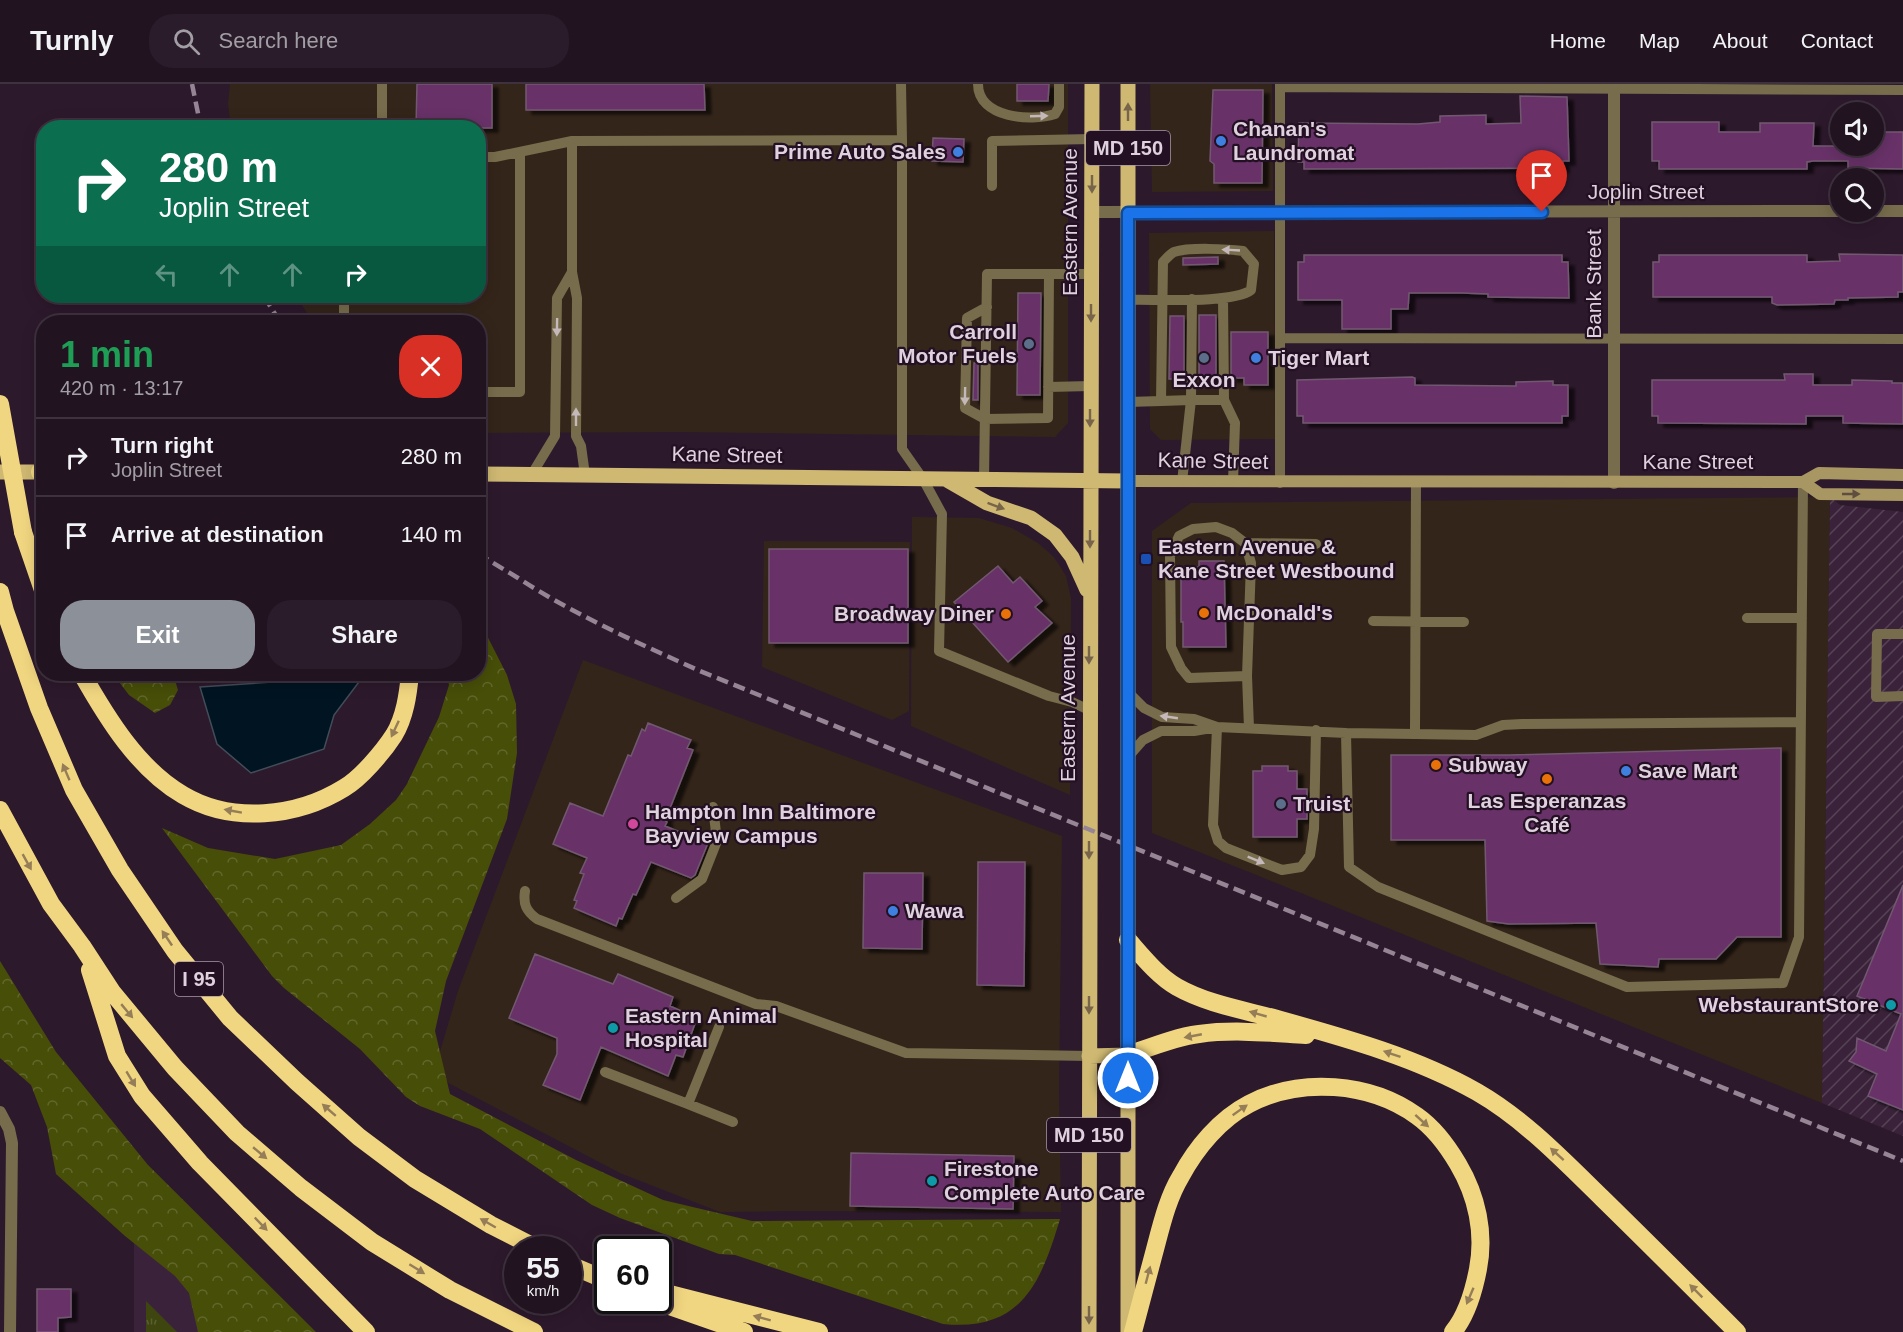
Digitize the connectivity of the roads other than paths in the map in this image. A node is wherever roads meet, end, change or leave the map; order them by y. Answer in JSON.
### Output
{"nodes":[{"id":1,"x":382,"y":84,"type":"edge"},
{"id":2,"x":902,"y":84,"type":"edge"},
{"id":3,"x":978,"y":84,"type":"edge"},
{"id":4,"x":1059,"y":84,"type":"edge"},
{"id":5,"x":1092,"y":84,"type":"edge"},
{"id":6,"x":1128,"y":84,"type":"edge"},
{"id":7,"x":1280,"y":86,"type":"edge"},
{"id":8,"x":1614,"y":87,"type":"edge"},
{"id":9,"x":1903,"y":90,"type":"edge"},
{"id":10,"x":382,"y":120,"type":"edge"},
{"id":11,"x":1092,"y":139,"type":"junction"},
{"id":12,"x":902,"y":140,"type":"junction"},
{"id":13,"x":572,"y":141,"type":"junction"},
{"id":14,"x":520,"y":152,"type":"junction"},
{"id":15,"x":486,"y":157,"type":"edge"},
{"id":16,"x":993,"y":186,"type":"dead end"},
{"id":17,"x":1830,"y":211,"type":"edge"},
{"id":18,"x":1884,"y":211,"type":"edge"},
{"id":19,"x":1903,"y":211,"type":"edge"},
{"id":20,"x":1092,"y":212,"type":"junction"},
{"id":21,"x":1614,"y":212,"type":"junction"},
{"id":22,"x":1128,"y":213,"type":"junction"},
{"id":23,"x":1280,"y":213,"type":"junction"},
{"id":24,"x":572,"y":272,"type":"junction"},
{"id":25,"x":1049,"y":274,"type":"junction"},
{"id":26,"x":1091,"y":274,"type":"junction"},
{"id":27,"x":1227,"y":298,"type":"junction"},
{"id":28,"x":1162,"y":299,"type":"junction"},
{"id":29,"x":1192,"y":299,"type":"junction"},
{"id":30,"x":1128,"y":300,"type":"junction"},
{"id":31,"x":987,"y":307,"type":"junction"},
{"id":32,"x":1280,"y":338,"type":"junction"},
{"id":33,"x":1614,"y":339,"type":"junction"},
{"id":34,"x":1903,"y":339,"type":"edge"},
{"id":35,"x":1090,"y":386,"type":"junction"},
{"id":36,"x":1048,"y":387,"type":"junction"},
{"id":37,"x":486,"y":393,"type":"edge"},
{"id":38,"x":1191,"y":400,"type":"junction"},
{"id":39,"x":1224,"y":400,"type":"junction"},
{"id":40,"x":1161,"y":401,"type":"junction"},
{"id":41,"x":1128,"y":402,"type":"junction"},
{"id":42,"x":0,"y":404,"type":"edge"},
{"id":43,"x":985,"y":419,"type":"junction"},
{"id":44,"x":0,"y":472,"type":"edge"},
{"id":45,"x":36,"y":472,"type":"edge"},
{"id":46,"x":486,"y":474,"type":"edge"},
{"id":47,"x":532,"y":474,"type":"junction"},
{"id":48,"x":585,"y":475,"type":"junction"},
{"id":49,"x":1903,"y":475,"type":"edge"},
{"id":50,"x":923,"y":479,"type":"junction"},
{"id":51,"x":944,"y":479,"type":"junction"},
{"id":52,"x":984,"y":479,"type":"junction"},
{"id":53,"x":1090,"y":481,"type":"junction"},
{"id":54,"x":1128,"y":481,"type":"junction"},
{"id":55,"x":1182,"y":482,"type":"junction"},
{"id":56,"x":1233,"y":482,"type":"junction"},
{"id":57,"x":1416,"y":482,"type":"junction"},
{"id":58,"x":1803,"y":482,"type":"junction"},
{"id":59,"x":1280,"y":483,"type":"junction"},
{"id":60,"x":1614,"y":483,"type":"junction"},
{"id":61,"x":1903,"y":495,"type":"edge"},
{"id":62,"x":1245,"y":543,"type":"junction"},
{"id":63,"x":1316,"y":544,"type":"dead end"},
{"id":64,"x":36,"y":570,"type":"edge"},
{"id":65,"x":0,"y":592,"type":"edge"},
{"id":66,"x":1090,"y":597,"type":"junction"},
{"id":67,"x":1747,"y":618,"type":"dead end"},
{"id":68,"x":1802,"y":618,"type":"junction"},
{"id":69,"x":1372,"y":621,"type":"dead end"},
{"id":70,"x":1415,"y":621,"type":"junction"},
{"id":71,"x":1464,"y":622,"type":"dead end"},
{"id":72,"x":1903,"y":634,"type":"edge"},
{"id":73,"x":1247,"y":676,"type":"junction"},
{"id":74,"x":86,"y":681,"type":"edge"},
{"id":75,"x":409,"y":681,"type":"edge"},
{"id":76,"x":1128,"y":692,"type":"junction"},
{"id":77,"x":1903,"y":696,"type":"edge"},
{"id":78,"x":1089,"y":710,"type":"junction"},
{"id":79,"x":1801,"y":722,"type":"junction"},
{"id":80,"x":1217,"y":727,"type":"junction"},
{"id":81,"x":1250,"y":728,"type":"junction"},
{"id":82,"x":1316,"y":730,"type":"junction"},
{"id":83,"x":1346,"y":733,"type":"junction"},
{"id":84,"x":1415,"y":734,"type":"junction"},
{"id":85,"x":1128,"y":757,"type":"junction"},
{"id":86,"x":712,"y":807,"type":"dead end"},
{"id":87,"x":0,"y":810,"type":"edge"},
{"id":88,"x":525,"y":891,"type":"dead end"},
{"id":89,"x":675,"y":898,"type":"dead end"},
{"id":90,"x":1128,"y":940,"type":"junction"},
{"id":91,"x":82,"y":946,"type":"junction"},
{"id":92,"x":719,"y":1027,"type":"dead end"},
{"id":93,"x":1335,"y":1036,"type":"junction"},
{"id":94,"x":1128,"y":1055,"type":"junction"},
{"id":95,"x":1089,"y":1056,"type":"junction"},
{"id":96,"x":605,"y":1072,"type":"dead end"},
{"id":97,"x":688,"y":1104,"type":"junction"},
{"id":98,"x":0,"y":1112,"type":"edge"},
{"id":99,"x":733,"y":1122,"type":"dead end"},
{"id":100,"x":513,"y":1236,"type":"edge"},
{"id":101,"x":672,"y":1295,"type":"edge"},
{"id":102,"x":672,"y":1306,"type":"edge"},
{"id":103,"x":10,"y":1332,"type":"edge"},
{"id":104,"x":366,"y":1332,"type":"edge"},
{"id":105,"x":534,"y":1332,"type":"edge"},
{"id":106,"x":744,"y":1332,"type":"edge"},
{"id":107,"x":819,"y":1332,"type":"edge"},
{"id":108,"x":1089,"y":1332,"type":"edge"},
{"id":109,"x":1130,"y":1332,"type":"edge"},
{"id":110,"x":1453,"y":1332,"type":"edge"},
{"id":111,"x":1737,"y":1332,"type":"edge"}],
"edges":[{"from":1,"to":10,"type":"lane"},
{"from":2,"to":12,"type":"lane"},
{"from":3,"to":4,"type":"lane","one_way":true},
{"from":5,"to":11,"type":"main road","name":"Eastern Avenue","number":"MD 150"},
{"from":22,"to":6,"type":"main road","number":"MD 150","one_way":true},
{"from":7,"to":8,"type":"lane"},
{"from":7,"to":23,"type":"lane"},
{"from":8,"to":9,"type":"lane"},
{"from":8,"to":21,"type":"street","name":"Bank Street"},
{"from":11,"to":16,"type":"lane"},
{"from":11,"to":20,"type":"main road","name":"Eastern Avenue","number":"MD 150","one_way":true},
{"from":12,"to":13,"type":"lane"},
{"from":12,"to":50,"type":"lane"},
{"from":13,"to":14,"type":"lane"},
{"from":13,"to":24,"type":"lane"},
{"from":14,"to":15,"type":"lane"},
{"from":14,"to":37,"type":"lane"},
{"from":17,"to":21,"type":"street","name":"Joplin Street"},
{"from":18,"to":19,"type":"street"},
{"from":20,"to":22,"type":"street","name":"Joplin Street"},
{"from":20,"to":26,"type":"main road","name":"Eastern Avenue","number":"MD 150"},
{"from":21,"to":23,"type":"street","name":"Joplin Street"},
{"from":21,"to":33,"type":"street","name":"Bank Street"},
{"from":22,"to":23,"type":"street","name":"Joplin Street"},
{"from":22,"to":30,"type":"main road","number":"MD 150"},
{"from":23,"to":32,"type":"lane"},
{"from":24,"to":47,"type":"lane","one_way":true},
{"from":48,"to":24,"type":"lane","one_way":true},
{"from":25,"to":26,"type":"lane"},
{"from":25,"to":31,"type":"lane"},
{"from":25,"to":36,"type":"lane"},
{"from":26,"to":35,"type":"main road","name":"Eastern Avenue","number":"MD 150","one_way":true},
{"from":27,"to":28,"type":"lane","one_way":true},
{"from":27,"to":29,"type":"lane"},
{"from":27,"to":39,"type":"lane"},
{"from":28,"to":29,"type":"lane"},
{"from":28,"to":30,"type":"lane"},
{"from":28,"to":40,"type":"lane"},
{"from":29,"to":38,"type":"lane"},
{"from":30,"to":41,"type":"main road","number":"MD 150"},
{"from":31,"to":43,"type":"lane"},
{"from":31,"to":43,"type":"lane","one_way":true},
{"from":32,"to":33,"type":"lane"},
{"from":32,"to":59,"type":"lane"},
{"from":33,"to":34,"type":"lane"},
{"from":33,"to":60,"type":"street","name":"Bank Street"},
{"from":35,"to":36,"type":"lane"},
{"from":35,"to":53,"type":"main road","name":"Eastern Avenue","number":"MD 150","one_way":true},
{"from":36,"to":43,"type":"lane"},
{"from":38,"to":39,"type":"lane"},
{"from":38,"to":40,"type":"lane"},
{"from":38,"to":55,"type":"lane"},
{"from":39,"to":56,"type":"lane"},
{"from":40,"to":41,"type":"lane"},
{"from":41,"to":54,"type":"main road","number":"MD 150"},
{"from":42,"to":64,"type":"highway","bridge":true},
{"from":43,"to":52,"type":"lane"},
{"from":44,"to":45,"type":"main road"},
{"from":46,"to":47,"type":"main road","name":"Kane Street"},
{"from":47,"to":48,"type":"main road","name":"Kane Street"},
{"from":48,"to":50,"type":"main road","name":"Kane Street"},
{"from":49,"to":58,"type":"main road","name":"Kane Street"},
{"from":50,"to":51,"type":"main road","name":"Kane Street"},
{"from":50,"to":78,"type":"lane"},
{"from":51,"to":52,"type":"main road","name":"Kane Street"},
{"from":51,"to":66,"type":"main road","one_way":true},
{"from":52,"to":53,"type":"main road","name":"Kane Street"},
{"from":53,"to":54,"type":"main road","name":"Kane Street"},
{"from":53,"to":66,"type":"main road","name":"Eastern Avenue","number":"MD 150","one_way":true},
{"from":54,"to":55,"type":"main road","name":"Kane Street"},
{"from":54,"to":76,"type":"main road","number":"MD 150"},
{"from":55,"to":56,"type":"main road","name":"Kane Street"},
{"from":56,"to":59,"type":"main road","name":"Kane Street"},
{"from":57,"to":59,"type":"main road","name":"Kane Street"},
{"from":57,"to":60,"type":"main road","name":"Kane Street"},
{"from":57,"to":70,"type":"lane"},
{"from":58,"to":60,"type":"main road","name":"Kane Street"},
{"from":58,"to":61,"type":"main road","name":"Kane Street","one_way":true},
{"from":58,"to":68,"type":"lane"},
{"from":62,"to":63,"type":"lane"},
{"from":62,"to":73,"type":"lane"},
{"from":62,"to":73,"type":"lane"},
{"from":100,"to":65,"type":"highway","number":"I 95","one_way":true},
{"from":66,"to":78,"type":"main road","name":"Eastern Avenue","number":"MD 150","one_way":true},
{"from":67,"to":68,"type":"lane"},
{"from":68,"to":79,"type":"lane"},
{"from":69,"to":70,"type":"lane"},
{"from":70,"to":71,"type":"lane"},
{"from":70,"to":84,"type":"lane"},
{"from":72,"to":77,"type":"lane"},
{"from":73,"to":81,"type":"lane"},
{"from":75,"to":74,"type":"highway","one_way":true},
{"from":80,"to":76,"type":"lane","one_way":true},
{"from":76,"to":85,"type":"main road","number":"MD 150"},
{"from":78,"to":95,"type":"main road","name":"Eastern Avenue","number":"MD 150","one_way":true},
{"from":79,"to":83,"type":"lane"},
{"from":79,"to":84,"type":"lane"},
{"from":80,"to":81,"type":"lane"},
{"from":80,"to":82,"type":"lane","one_way":true},
{"from":80,"to":85,"type":"lane"},
{"from":81,"to":82,"type":"lane"},
{"from":82,"to":83,"type":"lane"},
{"from":83,"to":84,"type":"lane"},
{"from":85,"to":90,"type":"main road","number":"MD 150"},
{"from":86,"to":89,"type":"lane"},
{"from":87,"to":91,"type":"highway","one_way":true},
{"from":88,"to":95,"type":"lane"},
{"from":93,"to":90,"type":"highway","one_way":true},
{"from":90,"to":94,"type":"main road","number":"MD 150"},
{"from":91,"to":104,"type":"highway","one_way":true},
{"from":91,"to":105,"type":"highway","one_way":true},
{"from":92,"to":97,"type":"lane"},
{"from":93,"to":94,"type":"highway","one_way":true},
{"from":111,"to":93,"type":"highway","one_way":true},
{"from":94,"to":95,"type":"main road"},
{"from":94,"to":109,"type":"main road","number":"MD 150"},
{"from":95,"to":108,"type":"main road","name":"Eastern Avenue","number":"MD 150","one_way":true},
{"from":96,"to":97,"type":"lane"},
{"from":97,"to":99,"type":"lane"},
{"from":98,"to":103,"type":"street"},
{"from":107,"to":101,"type":"highway","one_way":true},
{"from":102,"to":106,"type":"highway"},
{"from":109,"to":110,"type":"highway","one_way":true}]}
